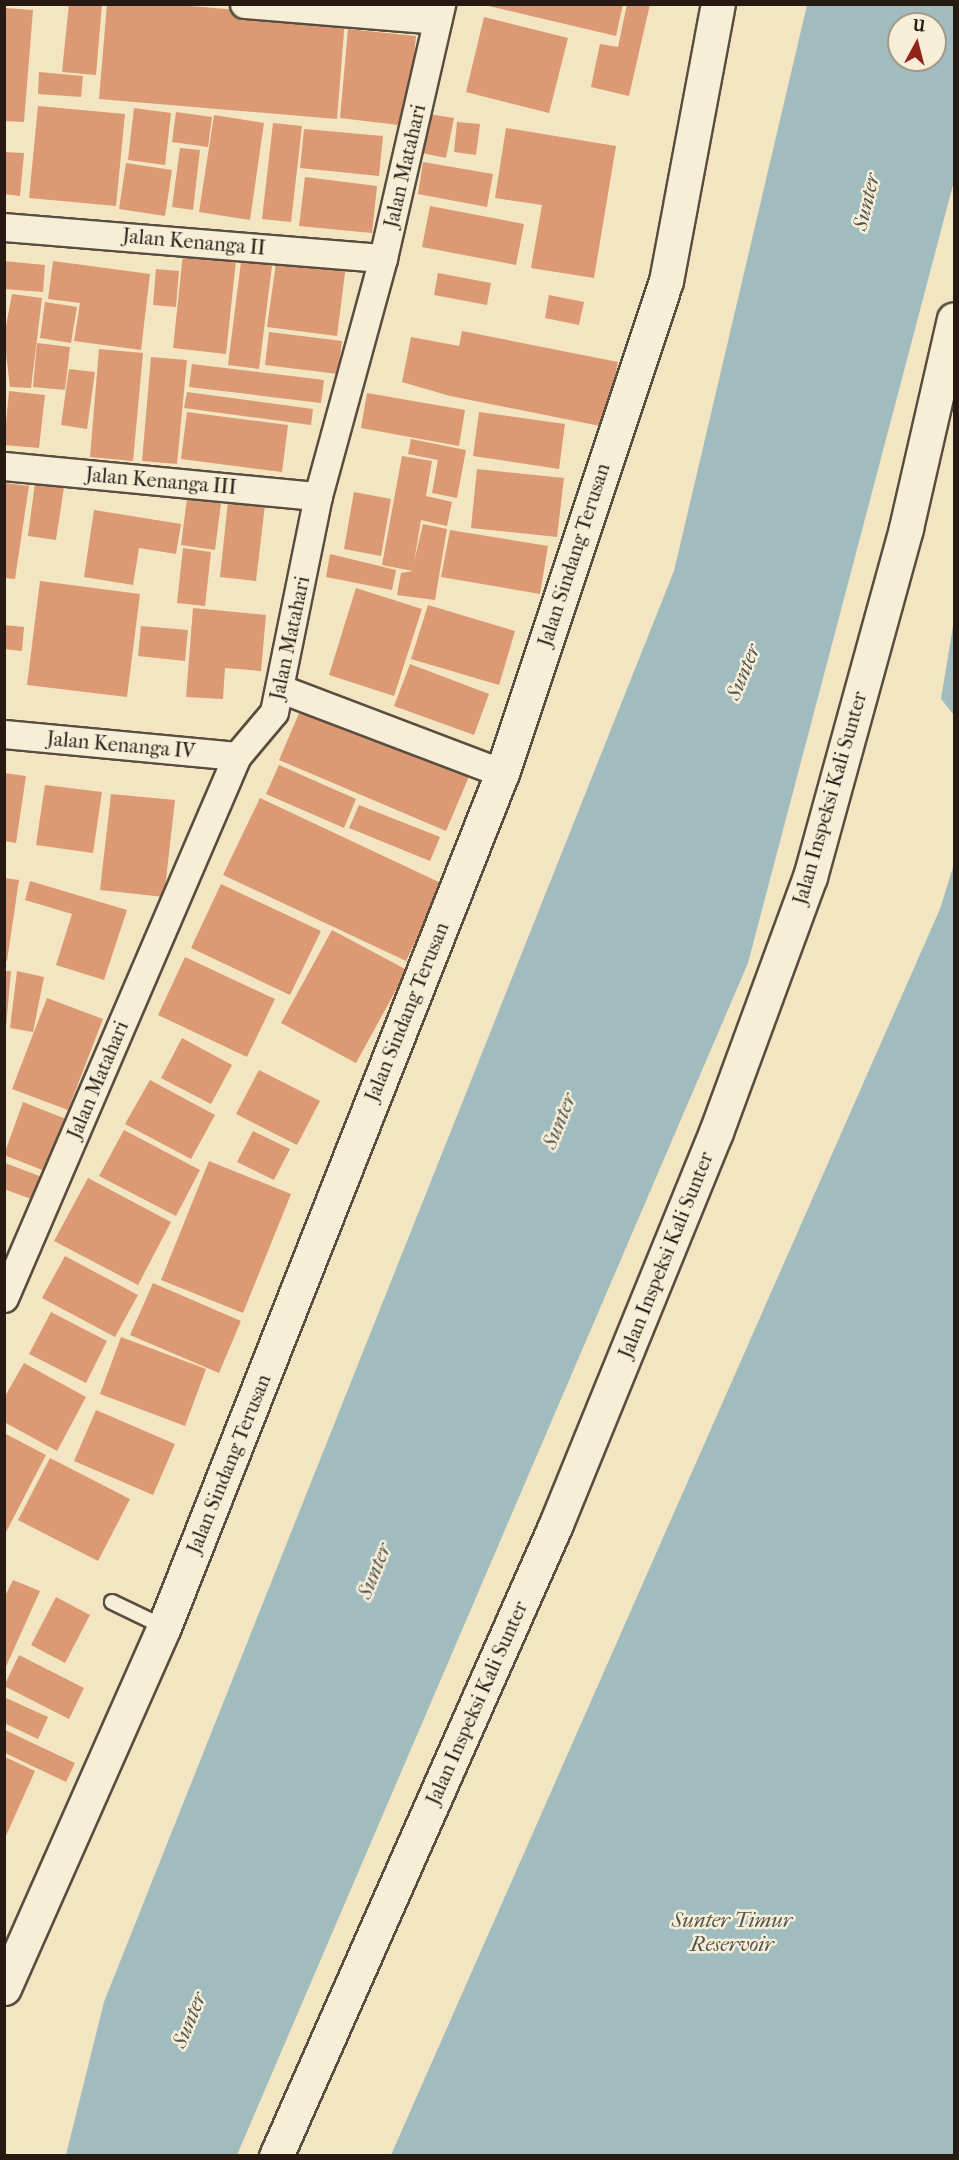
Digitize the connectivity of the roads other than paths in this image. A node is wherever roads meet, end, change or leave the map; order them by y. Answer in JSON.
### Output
{"nodes":[{"id":1,"x":244,"y":4,"type":"edge"},
{"id":2,"x":718,"y":4,"type":"edge"},
{"id":3,"x":439,"y":12,"type":"edge"},
{"id":4,"x":4,"y":227,"type":"edge"},
{"id":5,"x":383,"y":258,"type":"junction"},
{"id":6,"x":954,"y":319,"type":"edge"},
{"id":7,"x":4,"y":466,"type":"edge"},
{"id":8,"x":318,"y":496,"type":"junction"},
{"id":9,"x":281,"y":689,"type":"junction"},
{"id":10,"x":4,"y":734,"type":"edge"},
{"id":11,"x":237,"y":756,"type":"junction"},
{"id":12,"x":502,"y":772,"type":"junction"},
{"id":13,"x":4,"y":1298,"type":"edge"},
{"id":14,"x":112,"y":1602,"type":"dead end"},
{"id":15,"x":164,"y":1627,"type":"junction"},
{"id":16,"x":4,"y":1988,"type":"edge"},
{"id":17,"x":276,"y":2156,"type":"edge"}],
"edges":[{"from":1,"to":3,"type":"street"},
{"from":2,"to":12,"type":"street","name":"Jalan Sindang Terusan"},
{"from":3,"to":5,"type":"street","name":"Jalan Matahari"},
{"from":4,"to":5,"type":"street","name":"Jalan Kenanga II"},
{"from":5,"to":8,"type":"street","name":"Jalan Matahari"},
{"from":6,"to":17,"type":"street","name":"Jalan Inspeksi Kali Sunter"},
{"from":7,"to":8,"type":"street","name":"Jalan Kenanga III"},
{"from":8,"to":9,"type":"street","name":"Jalan Matahari"},
{"from":9,"to":11,"type":"street","name":"Jalan Matahari"},
{"from":9,"to":12,"type":"street"},
{"from":10,"to":11,"type":"street","name":"Jalan Kenanga IV"},
{"from":11,"to":13,"type":"street","name":"Jalan Matahari"},
{"from":12,"to":15,"type":"street","name":"Jalan Sindang Terusan"},
{"from":14,"to":15,"type":"lane"},
{"from":15,"to":16,"type":"street","name":"Jalan Sindang Terusan"}]}
